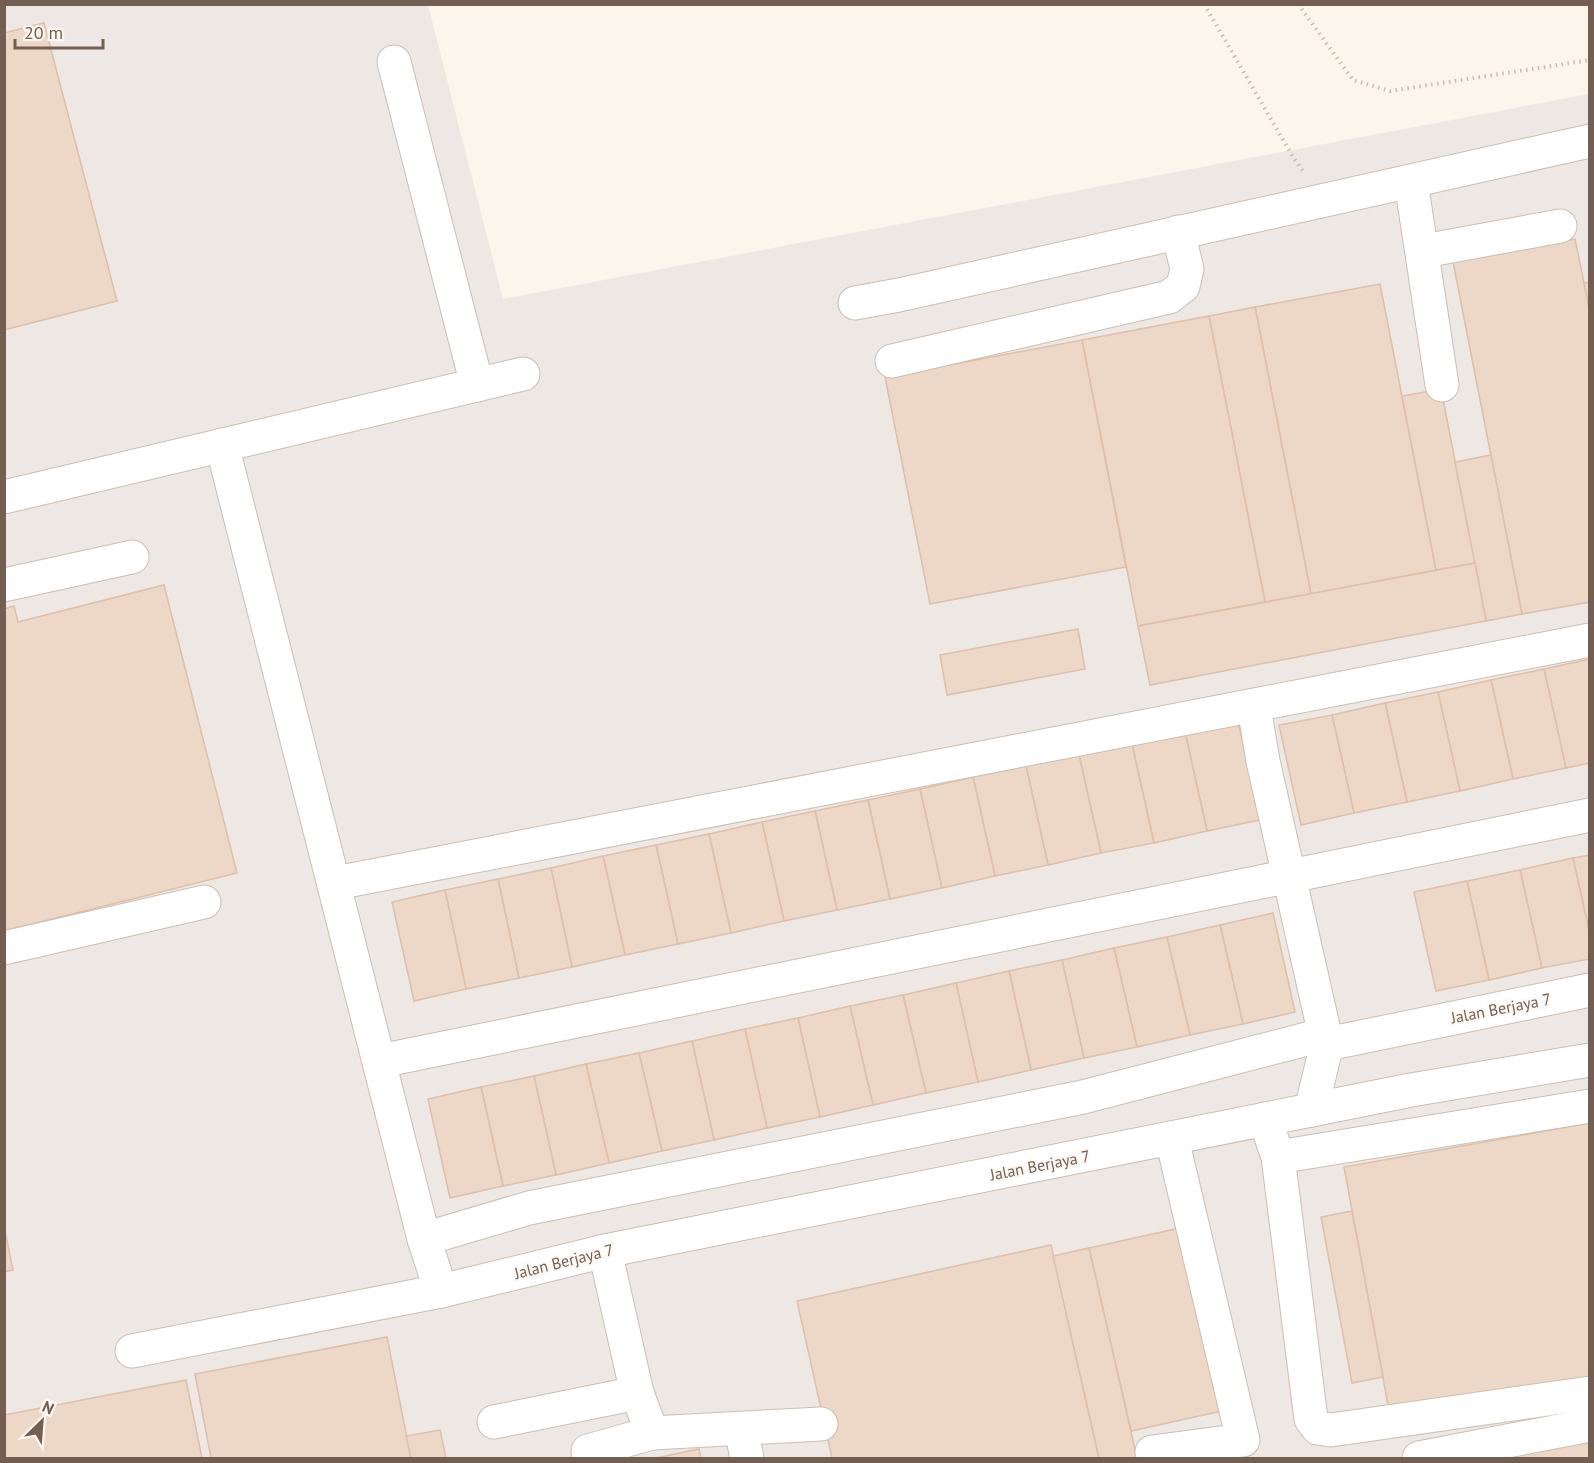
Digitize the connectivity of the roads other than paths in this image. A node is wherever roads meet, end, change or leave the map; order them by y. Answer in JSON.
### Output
{"nodes":[{"id":1,"x":394,"y":62,"type":"dead end"},
{"id":2,"x":1590,"y":141,"type":"edge"},
{"id":3,"x":1411,"y":182,"type":"junction"},
{"id":4,"x":1560,"y":226,"type":"dead end"},
{"id":5,"x":1178,"y":232,"type":"junction"},
{"id":6,"x":1424,"y":251,"type":"junction"},
{"id":7,"x":855,"y":303,"type":"dead end"},
{"id":8,"x":892,"y":361,"type":"dead end"},
{"id":9,"x":523,"y":374,"type":"dead end"},
{"id":10,"x":477,"y":384,"type":"junction"},
{"id":11,"x":1442,"y":385,"type":"dead end"},
{"id":12,"x":222,"y":445,"type":"junction"},
{"id":13,"x":4,"y":497,"type":"edge"},
{"id":14,"x":132,"y":558,"type":"dead end"},
{"id":15,"x":4,"y":585,"type":"edge"},
{"id":16,"x":1590,"y":640,"type":"edge"},
{"id":17,"x":1254,"y":707,"type":"junction"},
{"id":18,"x":1590,"y":815,"type":"edge"},
{"id":19,"x":1288,"y":875,"type":"junction"},
{"id":20,"x":336,"y":883,"type":"junction"},
{"id":21,"x":204,"y":902,"type":"dead end"},
{"id":22,"x":4,"y":948,"type":"edge"},
{"id":23,"x":1590,"y":990,"type":"edge"},
{"id":24,"x":1327,"y":1039,"type":"junction"},
{"id":25,"x":1590,"y":1060,"type":"edge"},
{"id":26,"x":380,"y":1061,"type":"junction"},
{"id":27,"x":1590,"y":1106,"type":"edge"},
{"id":28,"x":1311,"y":1110,"type":"junction"},
{"id":29,"x":1265,"y":1119,"type":"junction"},
{"id":30,"x":1172,"y":1139,"type":"junction"},
{"id":31,"x":1278,"y":1157,"type":"junction"},
{"id":32,"x":424,"y":1239,"type":"junction"},
{"id":33,"x":604,"y":1251,"type":"junction"},
{"id":34,"x":441,"y":1292,"type":"junction"},
{"id":35,"x":132,"y":1351,"type":"dead end"},
{"id":36,"x":637,"y":1393,"type":"junction"},
{"id":37,"x":1590,"y":1393,"type":"edge"},
{"id":38,"x":494,"y":1422,"type":"dead end"},
{"id":39,"x":820,"y":1424,"type":"dead end"},
{"id":40,"x":1590,"y":1425,"type":"edge"},
{"id":41,"x":652,"y":1433,"type":"junction"},
{"id":42,"x":744,"y":1444,"type":"edge"},
{"id":43,"x":1152,"y":1452,"type":"dead end"},
{"id":44,"x":589,"y":1458,"type":"edge"},
{"id":45,"x":1419,"y":1458,"type":"edge"}],
"edges":[{"from":1,"to":10,"type":"street"},
{"from":2,"to":3,"type":"street"},
{"from":3,"to":5,"type":"street"},
{"from":3,"to":6,"type":"street"},
{"from":4,"to":6,"type":"street"},
{"from":5,"to":7,"type":"street"},
{"from":5,"to":8,"type":"street"},
{"from":6,"to":11,"type":"street"},
{"from":9,"to":10,"type":"street"},
{"from":10,"to":12,"type":"street"},
{"from":12,"to":13,"type":"street"},
{"from":12,"to":20,"type":"street"},
{"from":14,"to":15,"type":"street"},
{"from":16,"to":17,"type":"street"},
{"from":17,"to":19,"type":"street"},
{"from":17,"to":20,"type":"street"},
{"from":18,"to":19,"type":"street"},
{"from":19,"to":24,"type":"street"},
{"from":19,"to":26,"type":"street"},
{"from":20,"to":26,"type":"street"},
{"from":21,"to":22,"type":"street"},
{"from":23,"to":24,"type":"street","name":"Jalan Berjaya 7"},
{"from":24,"to":28,"type":"street"},
{"from":24,"to":32,"type":"street","name":"Jalan Berjaya 7"},
{"from":25,"to":28,"type":"street","name":"Jalan Berjaya 7"},
{"from":26,"to":32,"type":"street"},
{"from":27,"to":31,"type":"street"},
{"from":28,"to":29,"type":"street","name":"Jalan Berjaya 7"},
{"from":29,"to":30,"type":"street","name":"Jalan Berjaya 7"},
{"from":29,"to":31,"type":"street"},
{"from":30,"to":33,"type":"street","name":"Jalan Berjaya 7"},
{"from":30,"to":43,"type":"street"},
{"from":31,"to":37,"type":"street"},
{"from":32,"to":34,"type":"street"},
{"from":33,"to":34,"type":"street","name":"Jalan Berjaya 7"},
{"from":33,"to":36,"type":"street"},
{"from":34,"to":35,"type":"street","name":"Jalan Berjaya 7"},
{"from":36,"to":38,"type":"street"},
{"from":36,"to":41,"type":"street"},
{"from":39,"to":42,"type":"street"},
{"from":40,"to":45,"type":"street"},
{"from":41,"to":42,"type":"street"},
{"from":41,"to":44,"type":"street"}]}
